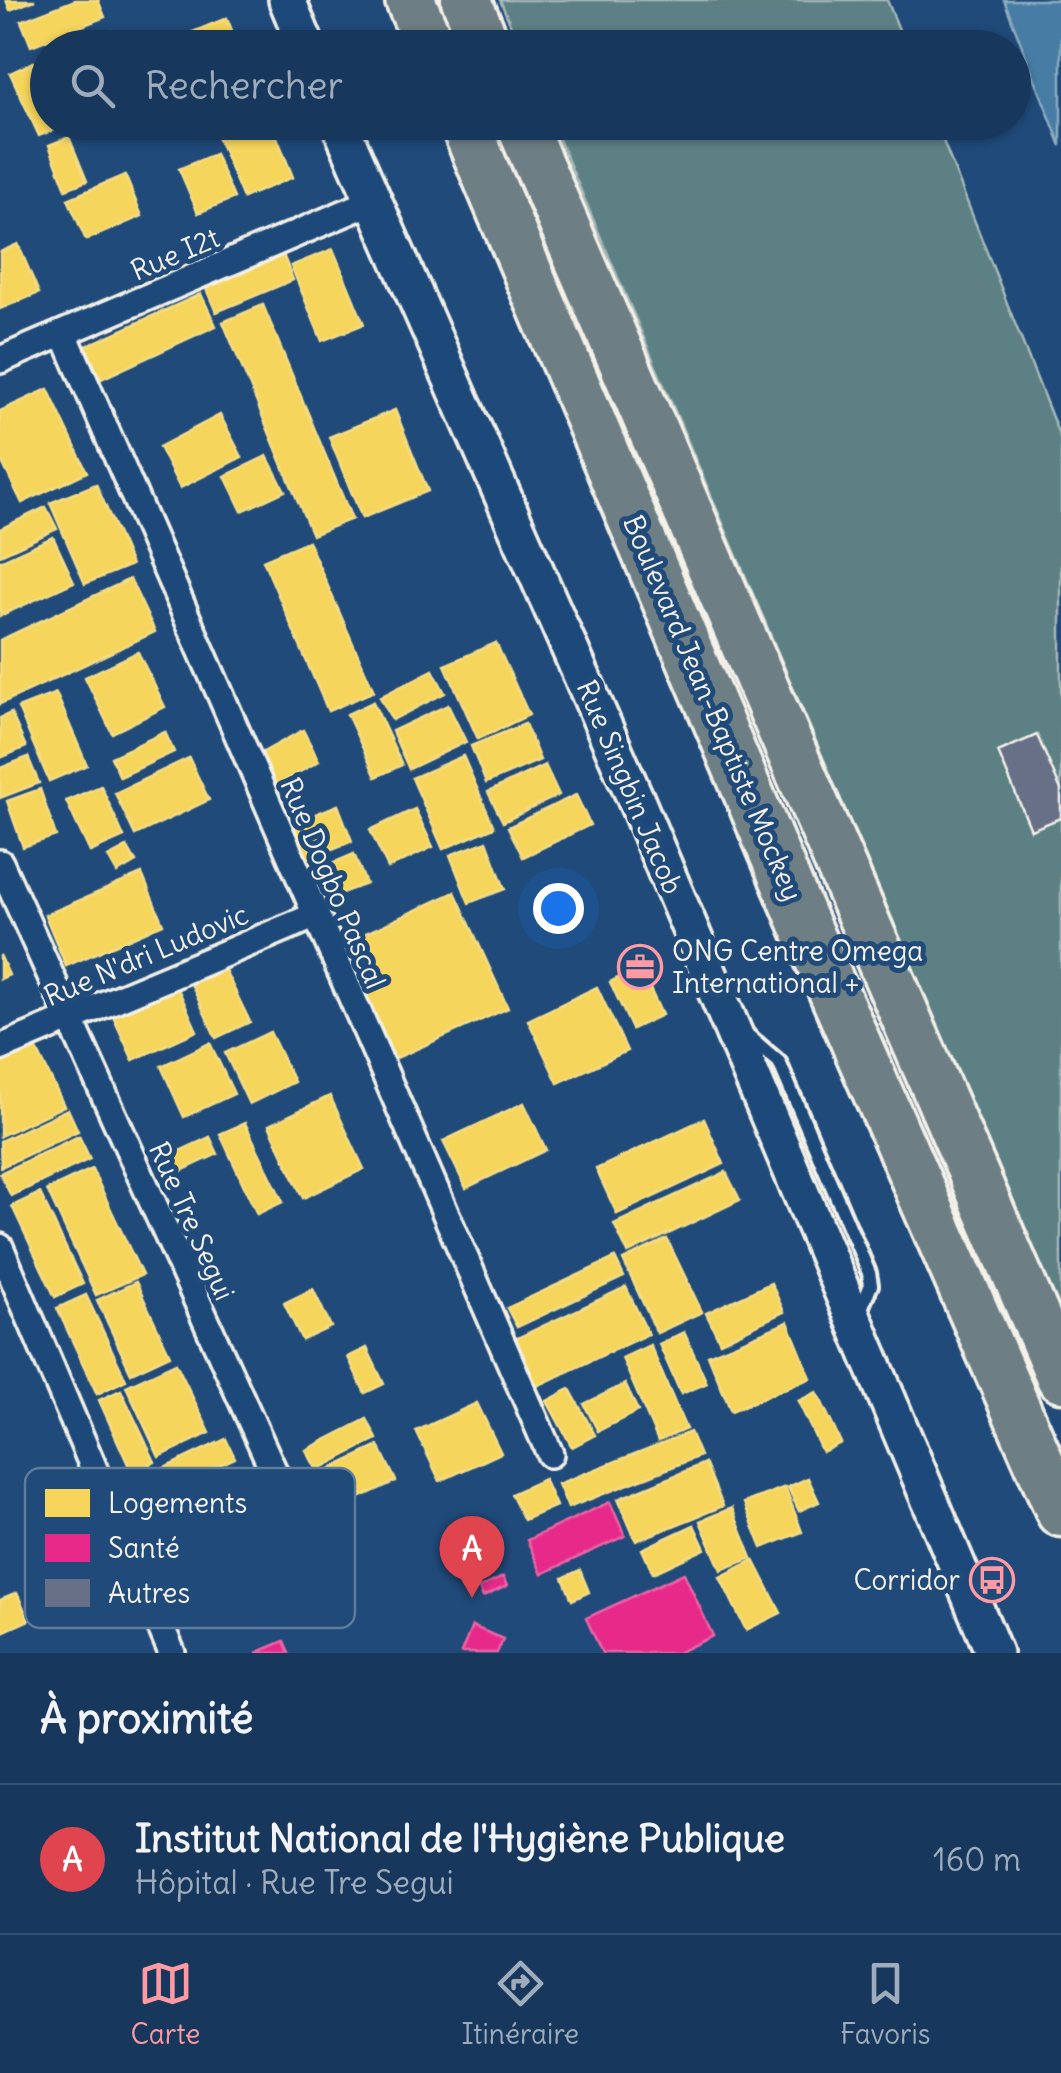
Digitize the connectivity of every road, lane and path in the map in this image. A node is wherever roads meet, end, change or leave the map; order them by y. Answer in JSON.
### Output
{"nodes":[{"id":1,"x":286,"y":0,"type":"edge"},
{"id":2,"x":410,"y":0,"type":"edge"},
{"id":3,"x":466,"y":0,"type":"edge"},
{"id":4,"x":299,"y":30,"type":"edge"},
{"id":5,"x":423,"y":30,"type":"edge"},
{"id":6,"x":479,"y":30,"type":"edge"},
{"id":7,"x":347,"y":140,"type":"edge"},
{"id":8,"x":472,"y":140,"type":"edge"},
{"id":9,"x":528,"y":140,"type":"edge"},
{"id":10,"x":372,"y":201,"type":"junction"},
{"id":11,"x":64,"y":334,"type":"junction"},
{"id":12,"x":0,"y":360,"type":"edge"},
{"id":13,"x":0,"y":863,"type":"edge"},
{"id":14,"x":314,"y":916,"type":"junction"},
{"id":15,"x":68,"y":1020,"type":"junction"},
{"id":16,"x":0,"y":1048,"type":"edge"},
{"id":17,"x":0,"y":1247,"type":"edge"},
{"id":18,"x":1061,"y":1377,"type":"edge"},
{"id":19,"x":550,"y":1454,"type":"dead end"},
{"id":20,"x":94,"y":1468,"type":"edge"},
{"id":21,"x":272,"y":1468,"type":"edge"},
{"id":22,"x":1061,"y":1512,"type":"edge"},
{"id":23,"x":161,"y":1628,"type":"edge"},
{"id":24,"x":172,"y":1653,"type":"edge"},
{"id":25,"x":994,"y":1653,"type":"edge"}],
"edges":[{"from":1,"to":4,"type":"street"},
{"from":2,"to":5,"type":"highway"},
{"from":3,"to":6,"type":"highway"},
{"from":7,"to":10,"type":"street","name":"Rue Singbin Jacob"},
{"from":8,"to":22,"type":"highway","name":"Boulevard Jean-Baptiste Mockey"},
{"from":9,"to":18,"type":"highway","name":"Boulevard Jean-Baptiste Mockey"},
{"from":10,"to":11,"type":"street","name":"Rue I2t"},
{"from":10,"to":25,"type":"street","name":"Rue Singbin Jacob"},
{"from":11,"to":12,"type":"street","name":"Rue I2t"},
{"from":11,"to":14,"type":"street","name":"Rue Dogbo Pascal"},
{"from":13,"to":15,"type":"street","name":"Rue Tre Segui"},
{"from":14,"to":15,"type":"street","name":"Rue N'dri Ludovic"},
{"from":14,"to":19,"type":"street","name":"Rue Dogbo Pascal"},
{"from":15,"to":16,"type":"street","name":"Rue N'dri Ludovic"},
{"from":15,"to":21,"type":"street","name":"Rue Tre Segui"},
{"from":17,"to":20,"type":"street"},
{"from":23,"to":24,"type":"street"}]}
